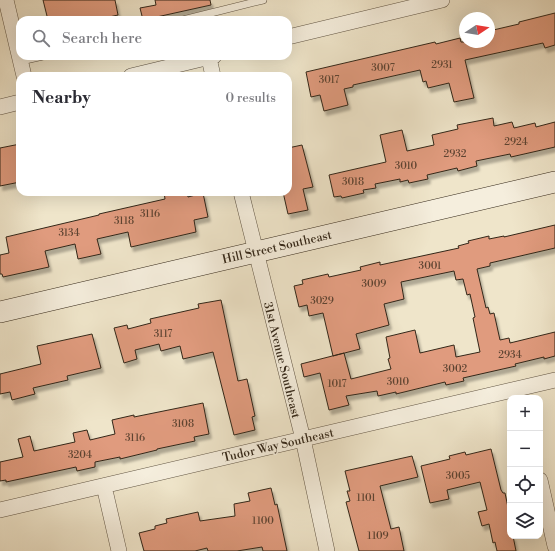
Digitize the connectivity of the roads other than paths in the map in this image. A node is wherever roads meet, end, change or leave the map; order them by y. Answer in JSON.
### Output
{"nodes":[{"id":1,"x":6,"y":0,"type":"edge"},
{"id":2,"x":263,"y":0,"type":"edge"},
{"id":3,"x":442,"y":0,"type":"edge"},
{"id":4,"x":427,"y":2,"type":"edge"},
{"id":5,"x":199,"y":16,"type":"edge"},
{"id":6,"x":292,"y":36,"type":"edge"},
{"id":7,"x":16,"y":41,"type":"edge"},
{"id":8,"x":37,"y":60,"type":"edge"},
{"id":9,"x":198,"y":60,"type":"edge"},
{"id":10,"x":211,"y":60,"type":"edge"},
{"id":11,"x":23,"y":69,"type":"edge"},
{"id":12,"x":148,"y":72,"type":"edge"},
{"id":13,"x":213,"y":72,"type":"edge"},
{"id":14,"x":16,"y":103,"type":"edge"},
{"id":15,"x":0,"y":107,"type":"edge"},
{"id":16,"x":555,"y":182,"type":"edge"},
{"id":17,"x":242,"y":196,"type":"edge"},
{"id":18,"x":255,"y":252,"type":"junction"},
{"id":19,"x":0,"y":312,"type":"edge"},
{"id":20,"x":555,"y":380,"type":"edge"},
{"id":21,"x":520,"y":393,"type":"edge"},
{"id":22,"x":303,"y":440,"type":"junction"},
{"id":23,"x":104,"y":486,"type":"junction"},
{"id":24,"x":543,"y":493,"type":"edge"},
{"id":25,"x":0,"y":510,"type":"edge"},
{"id":26,"x":555,"y":546,"type":"edge"},
{"id":27,"x":119,"y":551,"type":"edge"},
{"id":28,"x":327,"y":551,"type":"edge"}],
"edges":[{"from":1,"to":7,"type":"street"},
{"from":2,"to":5,"type":"lane"},
{"from":3,"to":4,"type":"street"},
{"from":4,"to":6,"type":"street"},
{"from":8,"to":11,"type":"lane"},
{"from":9,"to":12,"type":"street"},
{"from":10,"to":13,"type":"street"},
{"from":14,"to":15,"type":"street"},
{"from":16,"to":18,"type":"street","name":"Hill Street Southeast"},
{"from":17,"to":18,"type":"street","name":"31st Avenue Southeast"},
{"from":18,"to":19,"type":"street","name":"Hill Street Southeast"},
{"from":18,"to":22,"type":"street","name":"31st Avenue Southeast"},
{"from":20,"to":21,"type":"street","name":"Tudor Way Southeast"},
{"from":21,"to":22,"type":"street","name":"Tudor Way Southeast"},
{"from":22,"to":23,"type":"street","name":"Tudor Way Southeast"},
{"from":22,"to":28,"type":"street","name":"31st Avenue Southeast"},
{"from":23,"to":25,"type":"street","name":"Tudor Way Southeast"},
{"from":23,"to":27,"type":"street"},
{"from":24,"to":26,"type":"street"}]}
